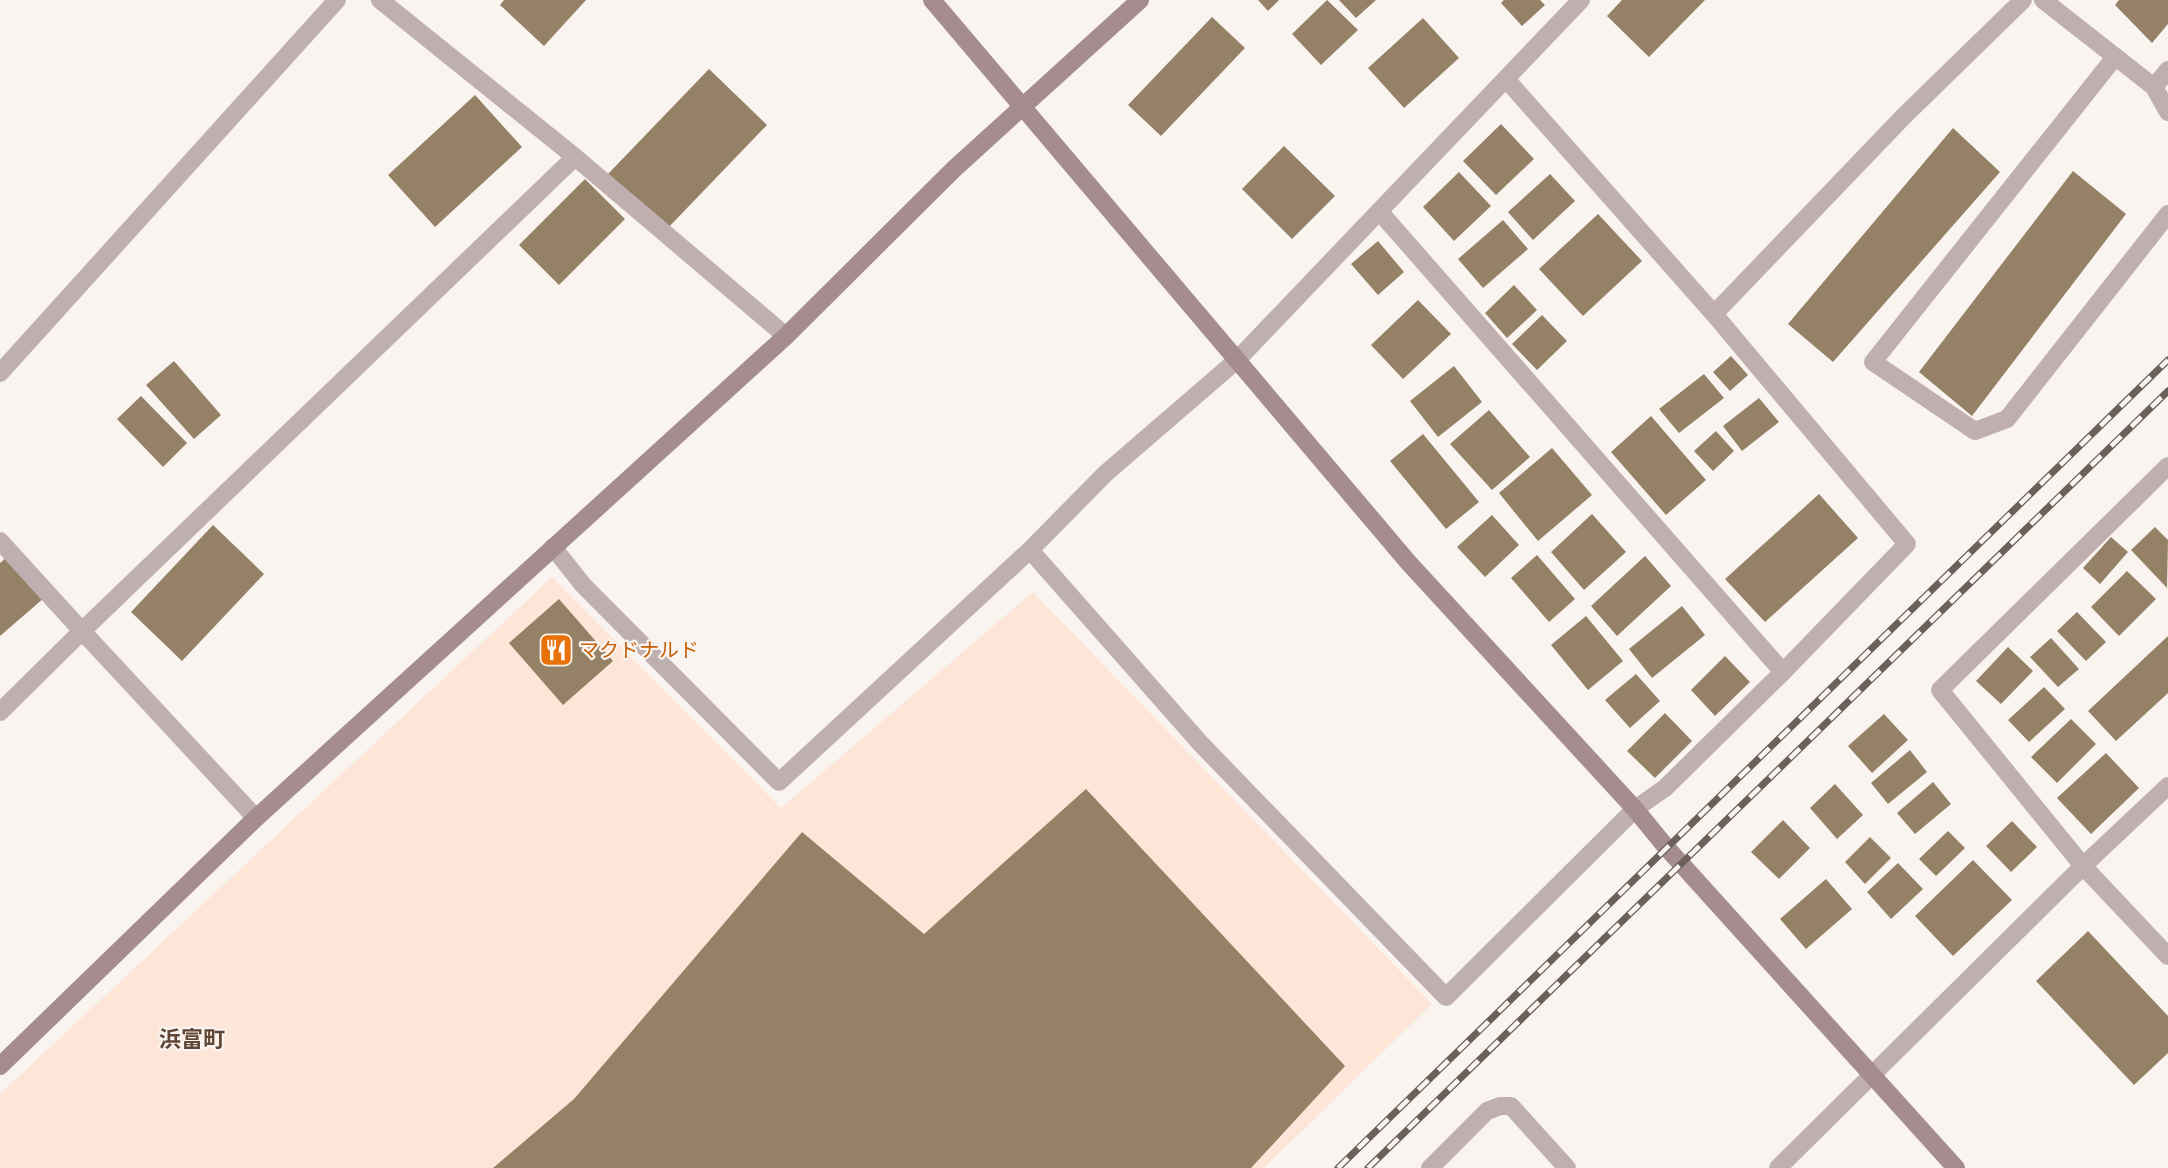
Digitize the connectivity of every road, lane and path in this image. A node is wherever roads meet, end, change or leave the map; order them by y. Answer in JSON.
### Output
{"nodes":[{"id":1,"x":337,"y":0,"type":"edge"},
{"id":2,"x":380,"y":0,"type":"edge"},
{"id":3,"x":932,"y":0,"type":"edge"},
{"id":4,"x":1140,"y":0,"type":"edge"},
{"id":5,"x":1581,"y":0,"type":"edge"},
{"id":6,"x":2024,"y":0,"type":"edge"},
{"id":7,"x":2043,"y":0,"type":"edge"},
{"id":8,"x":2115,"y":57,"type":"junction"},
{"id":9,"x":2168,"y":70,"type":"edge"},
{"id":10,"x":1506,"y":79,"type":"junction"},
{"id":11,"x":2154,"y":87,"type":"junction"},
{"id":12,"x":1024,"y":106,"type":"junction"},
{"id":13,"x":2168,"y":112,"type":"edge"},
{"id":14,"x":575,"y":157,"type":"junction"},
{"id":15,"x":1379,"y":211,"type":"junction"},
{"id":16,"x":2168,"y":214,"type":"edge"},
{"id":17,"x":1714,"y":314,"type":"junction"},
{"id":18,"x":786,"y":336,"type":"junction"},
{"id":19,"x":1237,"y":360,"type":"junction"},
{"id":20,"x":0,"y":373,"type":"edge"},
{"id":21,"x":2168,"y":466,"type":"edge"},
{"id":22,"x":0,"y":541,"type":"edge"},
{"id":23,"x":553,"y":547,"type":"junction"},
{"id":24,"x":1030,"y":549,"type":"junction"},
{"id":25,"x":81,"y":631,"type":"junction"},
{"id":26,"x":1783,"y":672,"type":"junction"},
{"id":27,"x":0,"y":712,"type":"edge"},
{"id":28,"x":2168,"y":786,"type":"edge"},
{"id":29,"x":1635,"y":809,"type":"junction"},
{"id":30,"x":256,"y":818,"type":"junction"},
{"id":31,"x":2083,"y":866,"type":"junction"},
{"id":32,"x":2168,"y":956,"type":"edge"},
{"id":33,"x":0,"y":1066,"type":"edge"},
{"id":34,"x":1872,"y":1076,"type":"junction"},
{"id":35,"x":1430,"y":1168,"type":"edge"},
{"id":36,"x":1567,"y":1168,"type":"edge"},
{"id":37,"x":1778,"y":1168,"type":"edge"},
{"id":38,"x":1956,"y":1168,"type":"edge"}],
"edges":[{"from":1,"to":20,"type":"street"},
{"from":2,"to":14,"type":"street"},
{"from":3,"to":12,"type":"street"},
{"from":4,"to":12,"type":"street"},
{"from":5,"to":10,"type":"street"},
{"from":6,"to":17,"type":"street"},
{"from":7,"to":8,"type":"street"},
{"from":8,"to":11,"type":"street"},
{"from":8,"to":16,"type":"street"},
{"from":9,"to":11,"type":"street"},
{"from":10,"to":15,"type":"street"},
{"from":10,"to":17,"type":"street"},
{"from":11,"to":13,"type":"street"},
{"from":12,"to":18,"type":"street"},
{"from":12,"to":19,"type":"street"},
{"from":14,"to":18,"type":"street"},
{"from":14,"to":25,"type":"street"},
{"from":15,"to":19,"type":"street"},
{"from":15,"to":26,"type":"street"},
{"from":17,"to":26,"type":"street"},
{"from":18,"to":23,"type":"street"},
{"from":19,"to":24,"type":"street"},
{"from":19,"to":29,"type":"street"},
{"from":21,"to":31,"type":"street"},
{"from":22,"to":25,"type":"street"},
{"from":23,"to":24,"type":"street"},
{"from":23,"to":30,"type":"street"},
{"from":24,"to":29,"type":"street"},
{"from":25,"to":27,"type":"street"},
{"from":25,"to":30,"type":"street"},
{"from":26,"to":29,"type":"street"},
{"from":28,"to":31,"type":"street"},
{"from":29,"to":34,"type":"street"},
{"from":30,"to":33,"type":"street"},
{"from":31,"to":32,"type":"street"},
{"from":31,"to":34,"type":"street"},
{"from":34,"to":37,"type":"street"},
{"from":34,"to":38,"type":"street"},
{"from":35,"to":36,"type":"street"}]}
